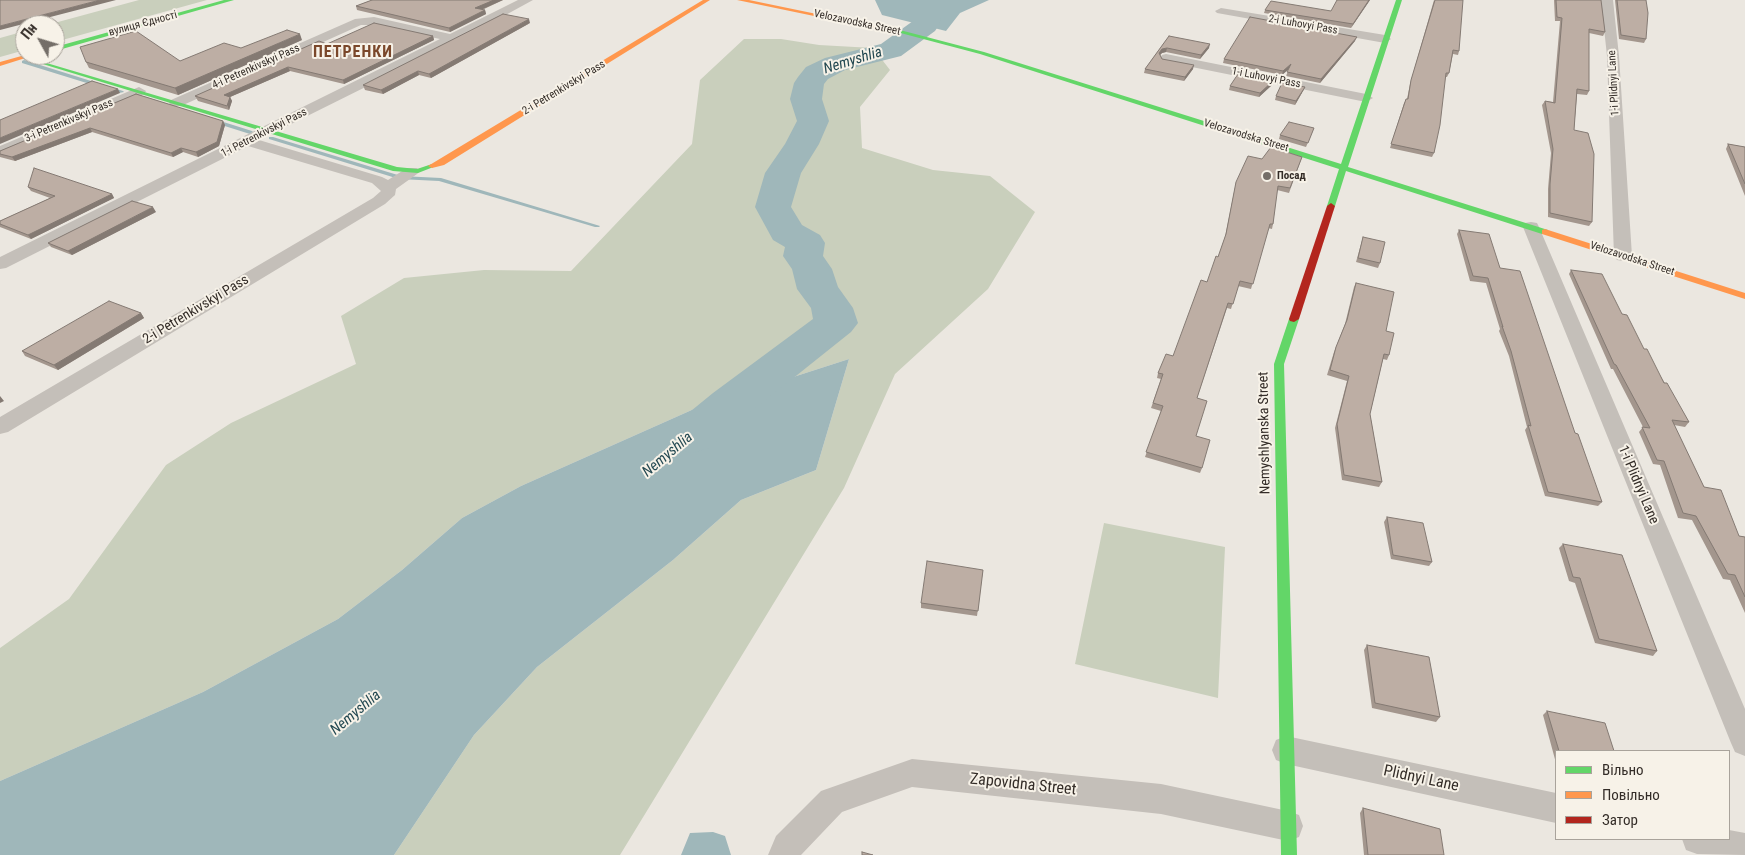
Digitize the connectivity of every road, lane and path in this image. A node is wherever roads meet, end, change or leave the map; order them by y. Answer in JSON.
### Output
{"nodes":[{"id":1,"x":231,"y":0,"type":"edge"},
{"id":2,"x":527,"y":0,"type":"edge"},
{"id":3,"x":707,"y":0,"type":"edge"},
{"id":4,"x":740,"y":0,"type":"edge"},
{"id":5,"x":1399,"y":0,"type":"edge"},
{"id":6,"x":1607,"y":0,"type":"edge"},
{"id":7,"x":1221,"y":11,"type":"dead end"},
{"id":8,"x":454,"y":38,"type":"junction"},
{"id":9,"x":1385,"y":39,"type":"junction"},
{"id":10,"x":65,"y":46,"type":"edge"},
{"id":11,"x":1166,"y":58,"type":"edge"},
{"id":12,"x":15,"y":60,"type":"edge"},
{"id":13,"x":0,"y":64,"type":"edge"},
{"id":14,"x":57,"y":65,"type":"edge"},
{"id":15,"x":138,"y":91,"type":"junction"},
{"id":16,"x":1366,"y":98,"type":"junction"},
{"id":17,"x":176,"y":102,"type":"junction"},
{"id":18,"x":268,"y":131,"type":"junction"},
{"id":19,"x":248,"y":141,"type":"junction"},
{"id":20,"x":0,"y":151,"type":"edge"},
{"id":21,"x":1343,"y":167,"type":"junction"},
{"id":22,"x":401,"y":179,"type":"junction"},
{"id":23,"x":1531,"y":226,"type":"junction"},
{"id":24,"x":1623,"y":256,"type":"junction"},
{"id":25,"x":0,"y":264,"type":"edge"},
{"id":26,"x":1745,"y":296,"type":"edge"},
{"id":27,"x":0,"y":427,"type":"edge"},
{"id":28,"x":1745,"y":743,"type":"edge"},
{"id":29,"x":1286,"y":750,"type":"junction"},
{"id":30,"x":1555,"y":808,"type":"edge"},
{"id":31,"x":1702,"y":840,"type":"edge"},
{"id":32,"x":1289,"y":841,"type":"edge"},
{"id":33,"x":1745,"y":849,"type":"edge"},
{"id":34,"x":784,"y":855,"type":"edge"}],
"edges":[{"from":1,"to":10,"type":"street","name":"вулиця Єдності"},
{"from":2,"to":8,"type":"street","name":"1-i Petrenkivskyi Pass"},
{"from":3,"to":22,"type":"street","name":"2-i Petrenkivskyi Pass"},
{"from":4,"to":21,"type":"street","name":"Velozavodska Street"},
{"from":5,"to":9,"type":"street","name":"Nemyshlyanska Street"},
{"from":6,"to":24,"type":"street","name":"1-i Plidnyi Lane"},
{"from":7,"to":9,"type":"street","name":"2-i Luhovyi Pass"},
{"from":8,"to":17,"type":"street","name":"4-i Petrenkivskyi Pass"},
{"from":8,"to":18,"type":"street","name":"1-i Petrenkivskyi Pass"},
{"from":9,"to":16,"type":"street","name":"Nemyshlyanska Street"},
{"from":11,"to":16,"type":"street","name":"1-i Luhovyi Pass"},
{"from":12,"to":13,"type":"street"},
{"from":14,"to":15,"type":"street"},
{"from":15,"to":17,"type":"street"},
{"from":15,"to":20,"type":"street","name":"3-i Petrenkivskyi Pass"},
{"from":16,"to":21,"type":"street","name":"Nemyshlyanska Street"},
{"from":17,"to":18,"type":"street"},
{"from":18,"to":19,"type":"street","name":"1-i Petrenkivskyi Pass"},
{"from":18,"to":22,"type":"street"},
{"from":19,"to":22,"type":"street"},
{"from":19,"to":25,"type":"street","name":"1-i Petrenkivskyi Pass"},
{"from":21,"to":23,"type":"street","name":"Velozavodska Street"},
{"from":21,"to":29,"type":"street","name":"Nemyshlyanska Street"},
{"from":22,"to":27,"type":"street","name":"2-i Petrenkivskyi Pass"},
{"from":23,"to":24,"type":"street","name":"Velozavodska Street"},
{"from":23,"to":28,"type":"street","name":"1-i Plidnyi Lane"},
{"from":24,"to":26,"type":"street","name":"Velozavodska Street"},
{"from":29,"to":30,"type":"street","name":"Plidnyi Lane"},
{"from":29,"to":32,"type":"street","name":"Nemyshlyanska Street"},
{"from":31,"to":33,"type":"street"},
{"from":32,"to":34,"type":"street","name":"Zapovidna Street"}]}
